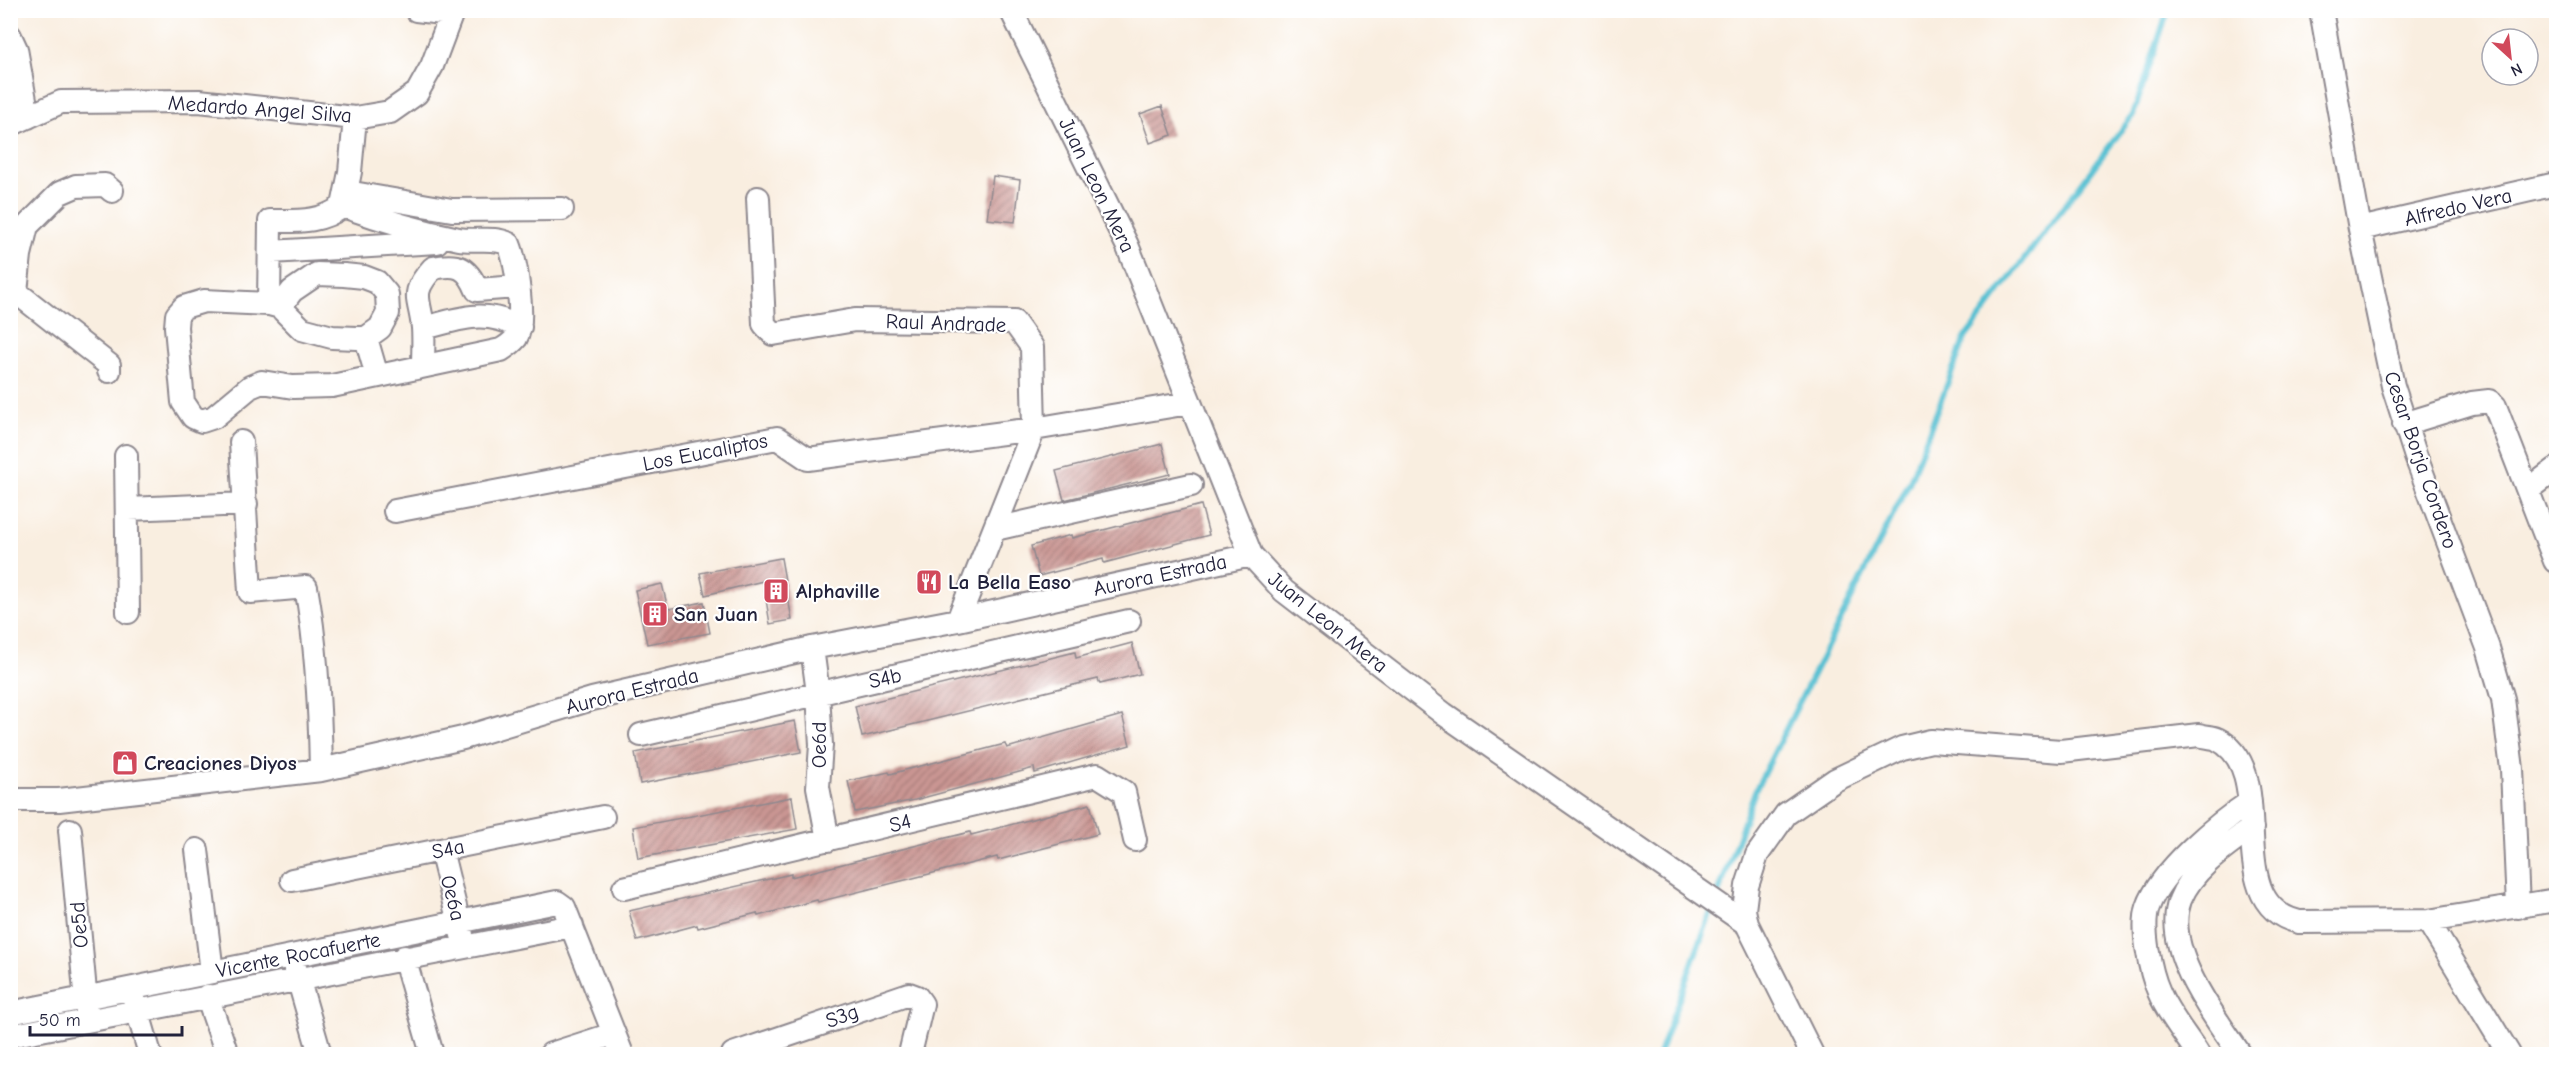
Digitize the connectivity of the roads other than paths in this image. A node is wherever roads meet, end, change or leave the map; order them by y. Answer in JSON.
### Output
{"nodes":[{"id":1,"x":416,"y":10,"type":"edge"},
{"id":2,"x":1011,"y":10,"type":"edge"},
{"id":3,"x":2321,"y":10,"type":"edge"},
{"id":4,"x":452,"y":12,"type":"edge"},
{"id":5,"x":10,"y":36,"type":"edge"},
{"id":6,"x":355,"y":118,"type":"junction"},
{"id":7,"x":19,"y":121,"type":"edge"},
{"id":8,"x":2556,"y":184,"type":"edge"},
{"id":9,"x":112,"y":191,"type":"dead end"},
{"id":10,"x":758,"y":198,"type":"dead end"},
{"id":11,"x":345,"y":199,"type":"junction"},
{"id":12,"x":562,"y":209,"type":"dead end"},
{"id":13,"x":2360,"y":229,"type":"junction"},
{"id":14,"x":465,"y":240,"type":"junction"},
{"id":15,"x":316,"y":250,"type":"junction"},
{"id":16,"x":271,"y":252,"type":"junction"},
{"id":17,"x":317,"y":274,"type":"junction"},
{"id":18,"x":518,"y":286,"type":"junction"},
{"id":19,"x":477,"y":290,"type":"junction"},
{"id":20,"x":13,"y":292,"type":"edge"},
{"id":21,"x":280,"y":301,"type":"junction"},
{"id":22,"x":475,"y":316,"type":"junction"},
{"id":23,"x":520,"y":327,"type":"junction"},
{"id":24,"x":423,"y":328,"type":"junction"},
{"id":25,"x":366,"y":338,"type":"junction"},
{"id":26,"x":423,"y":366,"type":"junction"},
{"id":27,"x":109,"y":371,"type":"dead end"},
{"id":28,"x":377,"y":376,"type":"junction"},
{"id":29,"x":1189,"y":402,"type":"junction"},
{"id":30,"x":2404,"y":424,"type":"junction"},
{"id":31,"x":1034,"y":429,"type":"junction"},
{"id":32,"x":241,"y":442,"type":"dead end"},
{"id":33,"x":126,"y":456,"type":"dead end"},
{"id":34,"x":2556,"y":469,"type":"edge"},
{"id":35,"x":1191,"y":485,"type":"dead end"},
{"id":36,"x":2528,"y":490,"type":"junction"},
{"id":37,"x":246,"y":504,"type":"junction"},
{"id":38,"x":128,"y":509,"type":"junction"},
{"id":39,"x":394,"y":511,"type":"dead end"},
{"id":40,"x":995,"y":529,"type":"junction"},
{"id":41,"x":1251,"y":555,"type":"junction"},
{"id":42,"x":2555,"y":561,"type":"edge"},
{"id":43,"x":128,"y":612,"type":"dead end"},
{"id":44,"x":958,"y":620,"type":"junction"},
{"id":45,"x":1129,"y":621,"type":"dead end"},
{"id":46,"x":812,"y":648,"type":"junction"},
{"id":47,"x":818,"y":693,"type":"junction"},
{"id":48,"x":641,"y":735,"type":"dead end"},
{"id":49,"x":321,"y":770,"type":"junction"},
{"id":50,"x":10,"y":800,"type":"edge"},
{"id":51,"x":2250,"y":802,"type":"junction"},
{"id":52,"x":603,"y":817,"type":"dead end"},
{"id":53,"x":2252,"y":828,"type":"junction"},
{"id":54,"x":70,"y":830,"type":"dead end"},
{"id":55,"x":828,"y":840,"type":"junction"},
{"id":56,"x":1135,"y":840,"type":"dead end"},
{"id":57,"x":197,"y":850,"type":"dead end"},
{"id":58,"x":441,"y":850,"type":"junction"},
{"id":59,"x":292,"y":880,"type":"dead end"},
{"id":60,"x":624,"y":888,"type":"dead end"},
{"id":61,"x":2556,"y":900,"type":"edge"},
{"id":62,"x":2518,"y":907,"type":"junction"},
{"id":63,"x":2428,"y":921,"type":"junction"},
{"id":64,"x":458,"y":922,"type":"junction"},
{"id":65,"x":1747,"y":924,"type":"junction"},
{"id":66,"x":572,"y":926,"type":"junction"},
{"id":67,"x":465,"y":945,"type":"junction"},
{"id":68,"x":292,"y":957,"type":"junction"},
{"id":69,"x":404,"y":957,"type":"junction"},
{"id":70,"x":212,"y":972,"type":"junction"},
{"id":71,"x":298,"y":979,"type":"junction"},
{"id":72,"x":130,"y":989,"type":"junction"},
{"id":73,"x":207,"y":996,"type":"junction"},
{"id":74,"x":85,"y":997,"type":"junction"},
{"id":75,"x":10,"y":1013,"type":"edge"},
{"id":76,"x":139,"y":1013,"type":"junction"},
{"id":77,"x":87,"y":1020,"type":"junction"},
{"id":78,"x":10,"y":1036,"type":"edge"},
{"id":79,"x":618,"y":1044,"type":"edge"},
{"id":80,"x":150,"y":1054,"type":"edge"},
{"id":81,"x":227,"y":1054,"type":"edge"},
{"id":82,"x":320,"y":1054,"type":"edge"},
{"id":83,"x":432,"y":1054,"type":"edge"},
{"id":84,"x":550,"y":1054,"type":"edge"},
{"id":85,"x":733,"y":1054,"type":"edge"},
{"id":86,"x":910,"y":1054,"type":"edge"},
{"id":87,"x":1812,"y":1054,"type":"edge"},
{"id":88,"x":2198,"y":1054,"type":"edge"},
{"id":89,"x":2240,"y":1054,"type":"edge"},
{"id":90,"x":2509,"y":1054,"type":"edge"}],
"edges":[{"from":1,"to":4,"type":"street"},
{"from":2,"to":29,"type":"street","name":"Juan Leon Mera"},
{"from":3,"to":13,"type":"street","name":"Cesar Borja Cordero"},
{"from":4,"to":6,"type":"street","name":"Medardo Angel Silva"},
{"from":5,"to":7,"type":"street"},
{"from":6,"to":7,"type":"street","name":"Medardo Angel Silva"},
{"from":6,"to":11,"type":"street"},
{"from":8,"to":13,"type":"street","name":"Alfredo Vera"},
{"from":9,"to":20,"type":"street"},
{"from":10,"to":31,"type":"street","name":"Raul Andrade"},
{"from":11,"to":12,"type":"street"},
{"from":11,"to":14,"type":"street"},
{"from":11,"to":16,"type":"street"},
{"from":13,"to":30,"type":"street","name":"Cesar Borja Cordero"},
{"from":14,"to":15,"type":"street"},
{"from":14,"to":18,"type":"street"},
{"from":15,"to":16,"type":"street"},
{"from":15,"to":17,"type":"street"},
{"from":16,"to":21,"type":"street"},
{"from":17,"to":21,"type":"street"},
{"from":17,"to":25,"type":"street"},
{"from":18,"to":19,"type":"street"},
{"from":18,"to":23,"type":"street"},
{"from":19,"to":22,"type":"street"},
{"from":19,"to":24,"type":"street"},
{"from":20,"to":27,"type":"street"},
{"from":21,"to":25,"type":"street"},
{"from":21,"to":28,"type":"street"},
{"from":22,"to":23,"type":"street"},
{"from":22,"to":24,"type":"street"},
{"from":23,"to":26,"type":"street"},
{"from":24,"to":26,"type":"street"},
{"from":25,"to":28,"type":"street"},
{"from":26,"to":28,"type":"street"},
{"from":29,"to":31,"type":"street","name":"Los Eucaliptos"},
{"from":29,"to":41,"type":"street","name":"Juan Leon Mera"},
{"from":30,"to":36,"type":"street"},
{"from":30,"to":62,"type":"street","name":"Cesar Borja Cordero"},
{"from":31,"to":39,"type":"street","name":"Los Eucaliptos"},
{"from":31,"to":40,"type":"street","name":"Raul Andrade"},
{"from":32,"to":37,"type":"street"},
{"from":33,"to":38,"type":"street"},
{"from":34,"to":36,"type":"street"},
{"from":35,"to":40,"type":"street"},
{"from":36,"to":42,"type":"street"},
{"from":37,"to":38,"type":"street"},
{"from":37,"to":49,"type":"street"},
{"from":38,"to":43,"type":"street"},
{"from":40,"to":44,"type":"street","name":"Raul Andrade"},
{"from":41,"to":44,"type":"street","name":"Aurora Estrada"},
{"from":41,"to":65,"type":"street","name":"Juan Leon Mera"},
{"from":44,"to":46,"type":"street","name":"Aurora Estrada"},
{"from":45,"to":47,"type":"street","name":"S4b"},
{"from":46,"to":47,"type":"street","name":"Oe6d"},
{"from":46,"to":49,"type":"street","name":"Aurora Estrada"},
{"from":47,"to":48,"type":"street","name":"S4b"},
{"from":47,"to":55,"type":"street","name":"Oe6d"},
{"from":49,"to":50,"type":"street","name":"Aurora Estrada"},
{"from":51,"to":53,"type":"street"},
{"from":51,"to":65,"type":"street"},
{"from":51,"to":88,"type":"street"},
{"from":52,"to":58,"type":"street","name":"S4a"},
{"from":53,"to":63,"type":"street"},
{"from":53,"to":89,"type":"street"},
{"from":54,"to":74,"type":"street","name":"Oe5d"},
{"from":55,"to":56,"type":"street","name":"S4"},
{"from":55,"to":60,"type":"street","name":"S4"},
{"from":57,"to":70,"type":"street"},
{"from":58,"to":59,"type":"street","name":"S4a"},
{"from":58,"to":64,"type":"street","name":"Oe6a"},
{"from":61,"to":62,"type":"street"},
{"from":62,"to":63,"type":"street"},
{"from":63,"to":90,"type":"street"},
{"from":64,"to":66,"type":"street","name":"Vicente Rocafuerte"},
{"from":64,"to":67,"type":"street","name":"Oe6a"},
{"from":64,"to":68,"type":"street","name":"Vicente Rocafuerte"},
{"from":65,"to":87,"type":"street","name":"Juan Leon Mera"},
{"from":66,"to":67,"type":"street","name":"Vicente Rocafuerte"},
{"from":66,"to":79,"type":"street","name":"Vicente Rocafuerte"},
{"from":67,"to":69,"type":"street","name":"Vicente Rocafuerte"},
{"from":68,"to":70,"type":"street","name":"Vicente Rocafuerte"},
{"from":68,"to":71,"type":"street"},
{"from":69,"to":71,"type":"street","name":"Vicente Rocafuerte"},
{"from":69,"to":83,"type":"street"},
{"from":70,"to":72,"type":"street","name":"Vicente Rocafuerte"},
{"from":71,"to":73,"type":"street","name":"Vicente Rocafuerte"},
{"from":71,"to":82,"type":"street"},
{"from":72,"to":74,"type":"street","name":"Vicente Rocafuerte"},
{"from":72,"to":76,"type":"street"},
{"from":73,"to":76,"type":"street","name":"Vicente Rocafuerte"},
{"from":73,"to":81,"type":"street"},
{"from":74,"to":75,"type":"street","name":"Vicente Rocafuerte"},
{"from":74,"to":77,"type":"street","name":"Oe5d"},
{"from":76,"to":77,"type":"street","name":"Vicente Rocafuerte"},
{"from":76,"to":80,"type":"street"},
{"from":77,"to":78,"type":"street","name":"Vicente Rocafuerte"},
{"from":79,"to":84,"type":"street"},
{"from":85,"to":86,"type":"street","name":"S3g"}]}
